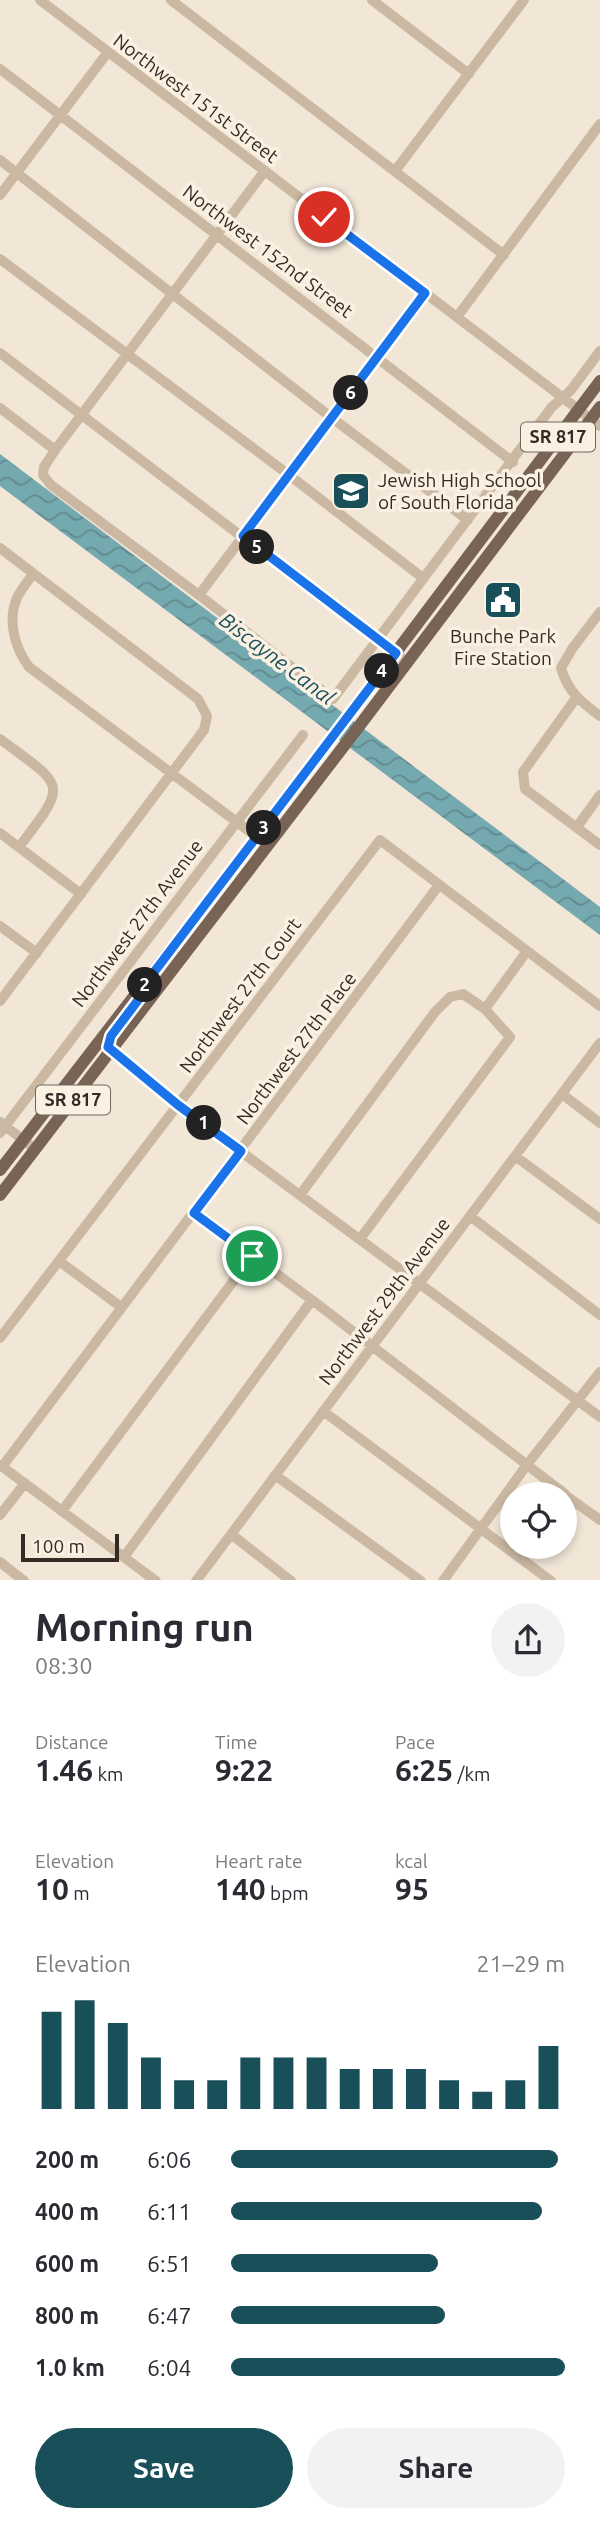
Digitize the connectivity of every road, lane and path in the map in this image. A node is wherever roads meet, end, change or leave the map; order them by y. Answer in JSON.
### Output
{"nodes":[{"id":1,"x":40,"y":0,"type":"edge"},
{"id":2,"x":171,"y":0,"type":"edge"},
{"id":3,"x":372,"y":0,"type":"edge"},
{"id":4,"x":524,"y":0,"type":"edge"},
{"id":5,"x":108,"y":52,"type":"junction"},
{"id":6,"x":0,"y":69,"type":"edge"},
{"id":7,"x":469,"y":74,"type":"junction"},
{"id":8,"x":60,"y":115,"type":"junction"},
{"id":9,"x":600,"y":124,"type":"edge"},
{"id":10,"x":0,"y":160,"type":"edge"},
{"id":11,"x":395,"y":171,"type":"junction"},
{"id":12,"x":264,"y":172,"type":"junction"},
{"id":13,"x":17,"y":173,"type":"junction"},
{"id":14,"x":0,"y":195,"type":"edge"},
{"id":15,"x":218,"y":234,"type":"junction"},
{"id":16,"x":504,"y":255,"type":"junction"},
{"id":17,"x":0,"y":259,"type":"edge"},
{"id":18,"x":425,"y":293,"type":"junction"},
{"id":19,"x":172,"y":295,"type":"junction"},
{"id":20,"x":457,"y":317,"type":"junction"},
{"id":21,"x":600,"y":351,"type":"edge"},
{"id":22,"x":0,"y":353,"type":"edge"},
{"id":23,"x":127,"y":354,"type":"junction"},
{"id":24,"x":377,"y":356,"type":"junction"},
{"id":25,"x":600,"y":381,"type":"edge"},
{"id":26,"x":563,"y":397,"type":"junction"},
{"id":27,"x":600,"y":407,"type":"edge"},
{"id":28,"x":0,"y":408,"type":"edge"},
{"id":29,"x":578,"y":410,"type":"junction"},
{"id":30,"x":82,"y":416,"type":"junction"},
{"id":31,"x":331,"y":418,"type":"junction"},
{"id":32,"x":595,"y":423,"type":"edge"},
{"id":33,"x":55,"y":450,"type":"junction"},
{"id":34,"x":513,"y":461,"type":"junction"},
{"id":35,"x":289,"y":475,"type":"junction"},
{"id":36,"x":468,"y":520,"type":"junction"},
{"id":37,"x":243,"y":536,"type":"junction"},
{"id":38,"x":0,"y":548,"type":"edge"},
{"id":39,"x":470,"y":555,"type":"junction"},
{"id":40,"x":481,"y":564,"type":"junction"},
{"id":41,"x":33,"y":574,"type":"junction"},
{"id":42,"x":424,"y":578,"type":"junction"},
{"id":43,"x":199,"y":595,"type":"junction"},
{"id":44,"x":599,"y":614,"type":"edge"},
{"id":45,"x":377,"y":638,"type":"junction"},
{"id":46,"x":396,"y":653,"type":"junction"},
{"id":47,"x":407,"y":662,"type":"junction"},
{"id":48,"x":576,"y":698,"type":"junction"},
{"id":49,"x":600,"y":716,"type":"edge"},
{"id":50,"x":303,"y":735,"type":"dead end"},
{"id":51,"x":0,"y":739,"type":"edge"},
{"id":52,"x":171,"y":774,"type":"junction"},
{"id":53,"x":600,"y":795,"type":"edge"},
{"id":54,"x":238,"y":823,"type":"junction"},
{"id":55,"x":577,"y":827,"type":"junction"},
{"id":56,"x":0,"y":833,"type":"edge"},
{"id":57,"x":257,"y":837,"type":"junction"},
{"id":58,"x":268,"y":845,"type":"junction"},
{"id":59,"x":600,"y":845,"type":"edge"},
{"id":60,"x":19,"y":848,"type":"junction"},
{"id":61,"x":439,"y":885,"type":"junction"},
{"id":62,"x":81,"y":894,"type":"junction"},
{"id":63,"x":0,"y":926,"type":"edge"},
{"id":64,"x":527,"y":951,"type":"junction"},
{"id":65,"x":37,"y":953,"type":"junction"},
{"id":66,"x":145,"y":984,"type":"junction"},
{"id":67,"x":0,"y":1001,"type":"edge"},
{"id":68,"x":600,"y":1006,"type":"edge"},
{"id":69,"x":485,"y":1009,"type":"junction"},
{"id":70,"x":600,"y":1043,"type":"edge"},
{"id":71,"x":111,"y":1052,"type":"junction"},
{"id":72,"x":562,"y":1094,"type":"junction"},
{"id":73,"x":178,"y":1105,"type":"junction"},
{"id":74,"x":600,"y":1123,"type":"edge"},
{"id":75,"x":2,"y":1127,"type":"edge"},
{"id":76,"x":23,"y":1139,"type":"junction"},
{"id":77,"x":35,"y":1149,"type":"junction"},
{"id":78,"x":241,"y":1151,"type":"junction"},
{"id":79,"x":515,"y":1156,"type":"junction"},
{"id":80,"x":0,"y":1170,"type":"edge"},
{"id":81,"x":0,"y":1195,"type":"edge"},
{"id":82,"x":300,"y":1195,"type":"junction"},
{"id":83,"x":194,"y":1213,"type":"junction"},
{"id":84,"x":470,"y":1216,"type":"junction"},
{"id":85,"x":600,"y":1219,"type":"edge"},
{"id":86,"x":360,"y":1239,"type":"junction"},
{"id":87,"x":252,"y":1256,"type":"junction"},
{"id":88,"x":59,"y":1261,"type":"junction"},
{"id":89,"x":420,"y":1283,"type":"junction"},
{"id":90,"x":312,"y":1300,"type":"junction"},
{"id":91,"x":121,"y":1307,"type":"junction"},
{"id":92,"x":600,"y":1315,"type":"edge"},
{"id":93,"x":0,"y":1338,"type":"edge"},
{"id":94,"x":372,"y":1347,"type":"junction"},
{"id":95,"x":600,"y":1372,"type":"edge"},
{"id":96,"x":578,"y":1401,"type":"junction"},
{"id":97,"x":324,"y":1411,"type":"junction"},
{"id":98,"x":600,"y":1417,"type":"edge"},
{"id":99,"x":1,"y":1466,"type":"edge"},
{"id":100,"x":526,"y":1466,"type":"junction"},
{"id":101,"x":275,"y":1475,"type":"junction"},
{"id":102,"x":548,"y":1482,"type":"edge"},
{"id":103,"x":25,"y":1483,"type":"junction"},
{"id":104,"x":577,"y":1504,"type":"edge"},
{"id":105,"x":62,"y":1511,"type":"junction"},
{"id":106,"x":0,"y":1515,"type":"edge"},
{"id":107,"x":600,"y":1520,"type":"edge"},
{"id":108,"x":481,"y":1528,"type":"junction"},
{"id":109,"x":231,"y":1534,"type":"junction"},
{"id":110,"x":124,"y":1556,"type":"junction"},
{"id":111,"x":0,"y":1562,"type":"edge"},
{"id":112,"x":24,"y":1580,"type":"edge"},
{"id":113,"x":156,"y":1580,"type":"edge"},
{"id":114,"x":196,"y":1580,"type":"edge"},
{"id":115,"x":291,"y":1580,"type":"edge"},
{"id":116,"x":421,"y":1580,"type":"edge"},
{"id":117,"x":443,"y":1580,"type":"edge"},
{"id":118,"x":551,"y":1580,"type":"edge"}],
"edges":[{"from":1,"to":5,"type":"street","name":"Northwest 151st Street"},
{"from":2,"to":11,"type":"street"},
{"from":3,"to":7,"type":"street"},
{"from":4,"to":7,"type":"street"},
{"from":5,"to":8,"type":"street"},
{"from":5,"to":12,"type":"street","name":"Northwest 151st Street"},
{"from":6,"to":8,"type":"street","name":"Northwest 152nd Street"},
{"from":7,"to":11,"type":"street"},
{"from":8,"to":13,"type":"street"},
{"from":8,"to":15,"type":"street","name":"Northwest 152nd Street"},
{"from":9,"to":16,"type":"street"},
{"from":10,"to":13,"type":"street"},
{"from":11,"to":16,"type":"street"},
{"from":12,"to":15,"type":"street"},
{"from":12,"to":18,"type":"street","name":"Northwest 151st Street"},
{"from":13,"to":14,"type":"street"},
{"from":13,"to":19,"type":"street"},
{"from":15,"to":19,"type":"street"},
{"from":15,"to":24,"type":"street","name":"Northwest 152nd Street"},
{"from":16,"to":20,"type":"street"},
{"from":17,"to":23,"type":"street"},
{"from":18,"to":20,"type":"street","name":"Northwest 151st Street"},
{"from":18,"to":24,"type":"street"},
{"from":19,"to":23,"type":"street"},
{"from":19,"to":31,"type":"street"},
{"from":20,"to":26,"type":"street","name":"Northwest 151st Street"},
{"from":21,"to":26,"type":"street"},
{"from":22,"to":30,"type":"street"},
{"from":23,"to":30,"type":"street"},
{"from":23,"to":35,"type":"street"},
{"from":24,"to":31,"type":"street"},
{"from":24,"to":34,"type":"street","name":"Northwest 152nd Street"},
{"from":25,"to":29,"type":"main road","number":"SR 817"},
{"from":26,"to":29,"type":"street","name":"Northwest 151st Street"},
{"from":26,"to":34,"type":"street"},
{"from":27,"to":32,"type":"main road","number":"SR 817"},
{"from":28,"to":33,"type":"street"},
{"from":29,"to":32,"type":"street","name":"Northwest 151st Street"},
{"from":29,"to":39,"type":"main road","number":"SR 817"},
{"from":30,"to":33,"type":"street"},
{"from":30,"to":37,"type":"street"},
{"from":31,"to":35,"type":"street"},
{"from":31,"to":36,"type":"street"},
{"from":32,"to":40,"type":"main road","number":"SR 817"},
{"from":33,"to":43,"type":"street"},
{"from":34,"to":36,"type":"street"},
{"from":35,"to":37,"type":"street"},
{"from":35,"to":42,"type":"street"},
{"from":36,"to":42,"type":"street"},
{"from":37,"to":43,"type":"street"},
{"from":37,"to":45,"type":"street"},
{"from":38,"to":41,"type":"street"},
{"from":39,"to":40,"type":"main road"},
{"from":39,"to":46,"type":"main road","number":"SR 817"},
{"from":40,"to":47,"type":"main road","number":"SR 817"},
{"from":41,"to":52,"type":"street"},
{"from":41,"to":52,"type":"street"},
{"from":42,"to":45,"type":"street"},
{"from":43,"to":45,"type":"street"},
{"from":44,"to":48,"type":"street"},
{"from":45,"to":46,"type":"street"},
{"from":46,"to":47,"type":"street"},
{"from":46,"to":57,"type":"main road","number":"SR 817"},
{"from":47,"to":58,"type":"main road","number":"SR 817"},
{"from":48,"to":49,"type":"street"},
{"from":48,"to":55,"type":"street"},
{"from":50,"to":54,"type":"street","name":"Northwest 27th Avenue"},
{"from":51,"to":60,"type":"street"},
{"from":52,"to":54,"type":"street"},
{"from":52,"to":62,"type":"street"},
{"from":53,"to":55,"type":"street"},
{"from":54,"to":57,"type":"street"},
{"from":54,"to":75,"type":"street","name":"Northwest 27th Avenue"},
{"from":55,"to":59,"type":"street"},
{"from":56,"to":60,"type":"street"},
{"from":57,"to":58,"type":"street"},
{"from":57,"to":66,"type":"main road","number":"SR 817"},
{"from":58,"to":71,"type":"main road","number":"SR 817"},
{"from":60,"to":62,"type":"street"},
{"from":61,"to":64,"type":"street"},
{"from":61,"to":73,"type":"street","name":"Northwest 27th Court"},
{"from":61,"to":78,"type":"street","name":"Northwest 27th Place"},
{"from":62,"to":65,"type":"street"},
{"from":63,"to":65,"type":"street"},
{"from":64,"to":68,"type":"street"},
{"from":64,"to":69,"type":"street"},
{"from":65,"to":67,"type":"street"},
{"from":66,"to":71,"type":"main road"},
{"from":66,"to":76,"type":"main road","number":"SR 817"},
{"from":69,"to":82,"type":"street"},
{"from":69,"to":86,"type":"street"},
{"from":70,"to":72,"type":"street","name":"Northwest 29th Avenue"},
{"from":71,"to":73,"type":"street"},
{"from":71,"to":77,"type":"main road","number":"SR 817"},
{"from":72,"to":74,"type":"street"},
{"from":72,"to":79,"type":"street","name":"Northwest 29th Avenue"},
{"from":73,"to":78,"type":"street"},
{"from":73,"to":88,"type":"street","name":"Northwest 27th Court"},
{"from":75,"to":76,"type":"street"},
{"from":76,"to":77,"type":"street"},
{"from":76,"to":80,"type":"main road","number":"SR 817"},
{"from":77,"to":81,"type":"main road","number":"SR 817"},
{"from":78,"to":82,"type":"street"},
{"from":78,"to":83,"type":"street","name":"Northwest 27th Place"},
{"from":79,"to":84,"type":"street","name":"Northwest 29th Avenue"},
{"from":79,"to":85,"type":"street"},
{"from":82,"to":86,"type":"street"},
{"from":83,"to":87,"type":"street"},
{"from":83,"to":91,"type":"street","name":"Northwest 27th Place"},
{"from":84,"to":89,"type":"street","name":"Northwest 29th Avenue"},
{"from":84,"to":92,"type":"street"},
{"from":86,"to":89,"type":"street"},
{"from":87,"to":90,"type":"street"},
{"from":87,"to":105,"type":"street"},
{"from":88,"to":91,"type":"street"},
{"from":88,"to":93,"type":"street","name":"Northwest 27th Court"},
{"from":89,"to":94,"type":"street","name":"Northwest 29th Avenue"},
{"from":89,"to":96,"type":"street"},
{"from":90,"to":94,"type":"street"},
{"from":90,"to":110,"type":"street"},
{"from":91,"to":99,"type":"street","name":"Northwest 27th Place"},
{"from":94,"to":97,"type":"street","name":"Northwest 29th Avenue"},
{"from":94,"to":100,"type":"street"},
{"from":95,"to":96,"type":"street"},
{"from":96,"to":98,"type":"street"},
{"from":96,"to":100,"type":"street"},
{"from":97,"to":101,"type":"street","name":"Northwest 29th Avenue"},
{"from":97,"to":108,"type":"street"},
{"from":99,"to":103,"type":"street"},
{"from":100,"to":102,"type":"street"},
{"from":100,"to":108,"type":"street"},
{"from":101,"to":109,"type":"street","name":"Northwest 29th Avenue"},
{"from":101,"to":116,"type":"street"},
{"from":103,"to":105,"type":"street"},
{"from":103,"to":106,"type":"street"},
{"from":104,"to":107,"type":"street"},
{"from":105,"to":110,"type":"street"},
{"from":108,"to":117,"type":"street"},
{"from":108,"to":118,"type":"street"},
{"from":109,"to":114,"type":"street","name":"Northwest 29th Avenue"},
{"from":109,"to":115,"type":"street"},
{"from":110,"to":113,"type":"street"},
{"from":111,"to":112,"type":"street"}]}
